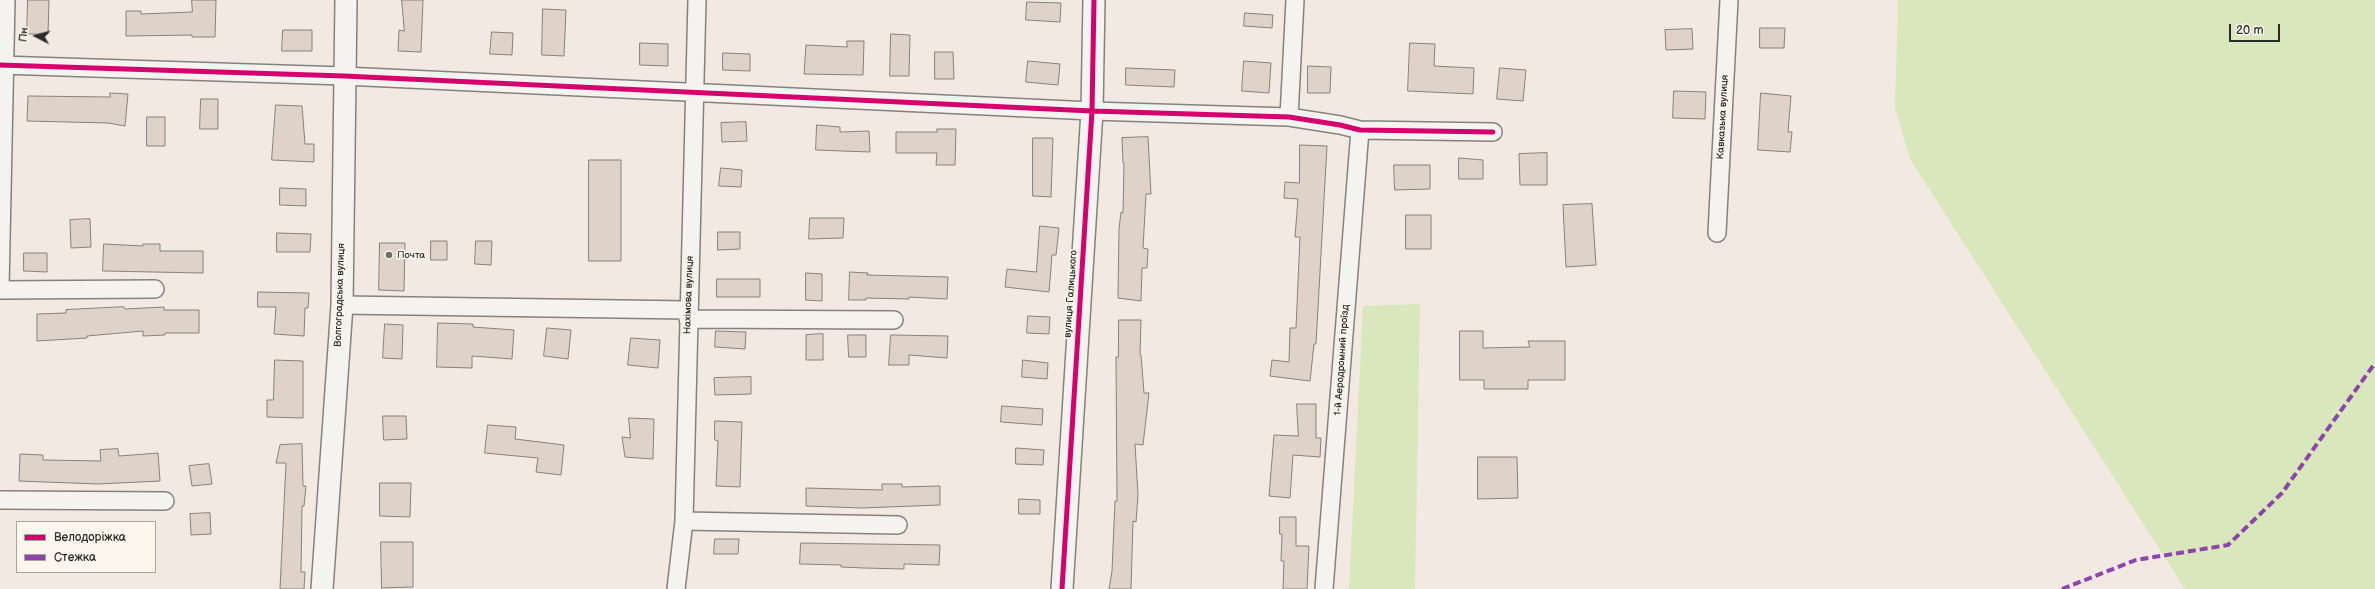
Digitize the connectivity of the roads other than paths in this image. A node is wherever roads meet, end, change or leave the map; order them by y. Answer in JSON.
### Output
{"nodes":[{"id":1,"x":6,"y":0,"type":"edge"},
{"id":2,"x":346,"y":0,"type":"edge"},
{"id":3,"x":698,"y":0,"type":"edge"},
{"id":4,"x":1094,"y":0,"type":"edge"},
{"id":5,"x":1295,"y":0,"type":"edge"},
{"id":6,"x":1730,"y":0,"type":"edge"},
{"id":7,"x":2,"y":65,"type":"edge"},
{"id":8,"x":344,"y":76,"type":"junction"},
{"id":9,"x":694,"y":92,"type":"junction"},
{"id":10,"x":1092,"y":111,"type":"junction"},
{"id":11,"x":1289,"y":117,"type":"junction"},
{"id":12,"x":1360,"y":130,"type":"junction"},
{"id":13,"x":1493,"y":132,"type":"dead end"},
{"id":14,"x":1716,"y":233,"type":"dead end"},
{"id":15,"x":155,"y":288,"type":"dead end"},
{"id":16,"x":0,"y":289,"type":"edge"},
{"id":17,"x":342,"y":305,"type":"junction"},
{"id":18,"x":688,"y":315,"type":"junction"},
{"id":19,"x":894,"y":320,"type":"dead end"},
{"id":20,"x":0,"y":500,"type":"edge"},
{"id":21,"x":165,"y":501,"type":"dead end"},
{"id":22,"x":684,"y":521,"type":"junction"},
{"id":23,"x":898,"y":525,"type":"dead end"},
{"id":24,"x":322,"y":589,"type":"edge"},
{"id":25,"x":676,"y":589,"type":"edge"},
{"id":26,"x":1062,"y":589,"type":"edge"},
{"id":27,"x":1324,"y":589,"type":"edge"}],
"edges":[{"from":1,"to":7,"type":"street"},
{"from":2,"to":8,"type":"street","name":"Волгоградська вулиця"},
{"from":3,"to":9,"type":"street","name":"Нахімова вулиця"},
{"from":4,"to":10,"type":"street","name":"вулиця Галицького"},
{"from":5,"to":11,"type":"street"},
{"from":6,"to":14,"type":"street","name":"Кавказька вулиця"},
{"from":7,"to":8,"type":"street"},
{"from":7,"to":16,"type":"street"},
{"from":8,"to":9,"type":"street"},
{"from":8,"to":17,"type":"street","name":"Волгоградська вулиця"},
{"from":9,"to":10,"type":"street"},
{"from":9,"to":18,"type":"street","name":"Нахімова вулиця"},
{"from":10,"to":11,"type":"street"},
{"from":10,"to":26,"type":"street","name":"вулиця Галицького"},
{"from":11,"to":12,"type":"street"},
{"from":12,"to":13,"type":"street"},
{"from":12,"to":27,"type":"street","name":"1-й Аеродромний проїзд"},
{"from":15,"to":16,"type":"street"},
{"from":17,"to":18,"type":"street"},
{"from":17,"to":24,"type":"street","name":"Волгоградська вулиця"},
{"from":18,"to":19,"type":"street"},
{"from":18,"to":22,"type":"street","name":"Нахімова вулиця"},
{"from":20,"to":21,"type":"street"},
{"from":22,"to":23,"type":"street"},
{"from":22,"to":25,"type":"street","name":"Нахімова вулиця"}]}
